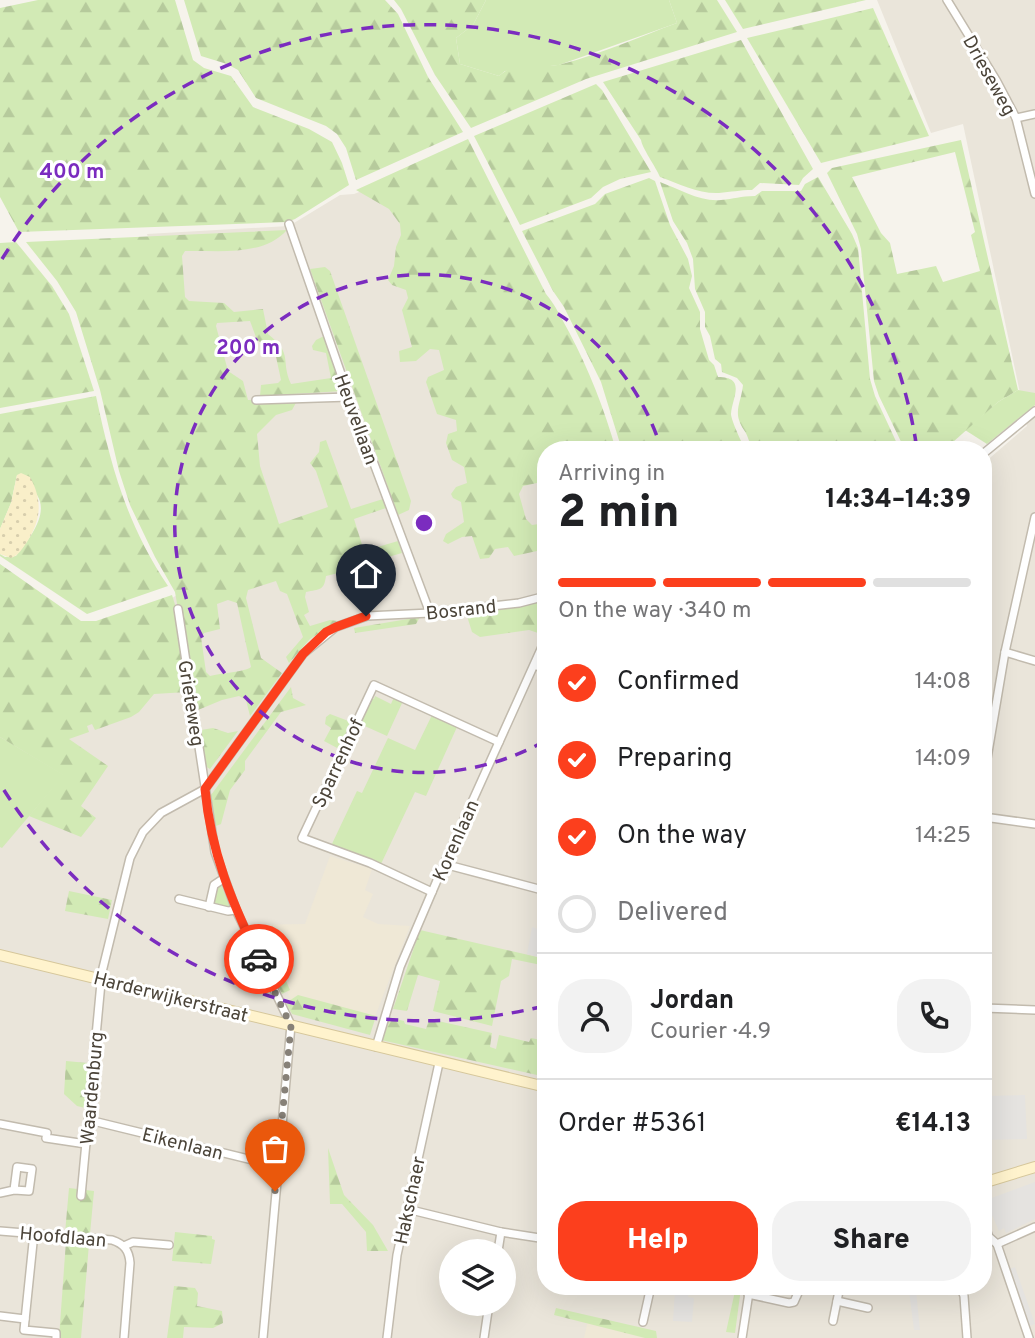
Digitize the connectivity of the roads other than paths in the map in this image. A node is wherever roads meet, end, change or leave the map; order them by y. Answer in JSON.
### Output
{"nodes":[{"id":1,"x":947,"y":0,"type":"edge"},
{"id":2,"x":1035,"y":114,"type":"edge"},
{"id":3,"x":1016,"y":118,"type":"junction"},
{"id":4,"x":1035,"y":194,"type":"edge"},
{"id":5,"x":289,"y":224,"type":"dead end"},
{"id":6,"x":349,"y":397,"type":"junction"},
{"id":7,"x":256,"y":400,"type":"dead end"},
{"id":8,"x":1035,"y":411,"type":"edge"},
{"id":9,"x":992,"y":446,"type":"edge"},
{"id":10,"x":1035,"y":517,"type":"edge"},
{"id":11,"x":537,"y":598,"type":"edge"},
{"id":12,"x":178,"y":609,"type":"dead end"},
{"id":13,"x":430,"y":613,"type":"junction"},
{"id":14,"x":1005,"y":652,"type":"junction"},
{"id":15,"x":537,"y":661,"type":"edge"},
{"id":16,"x":1035,"y":661,"type":"edge"},
{"id":17,"x":535,"y":666,"type":"joint"},
{"id":18,"x":992,"y":719,"type":"edge"},
{"id":19,"x":499,"y":742,"type":"junction"},
{"id":20,"x":205,"y":789,"type":"junction"},
{"id":21,"x":992,"y":818,"type":"edge"},
{"id":22,"x":1035,"y":824,"type":"edge"},
{"id":23,"x":444,"y":864,"type":"junction"},
{"id":24,"x":223,"y":879,"type":"junction"},
{"id":25,"x":537,"y":888,"type":"edge"},
{"id":26,"x":432,"y":892,"type":"junction"},
{"id":27,"x":179,"y":899,"type":"dead end"},
{"id":28,"x":209,"y":907,"type":"junction"},
{"id":29,"x":236,"y":910,"type":"junction"},
{"id":30,"x":0,"y":955,"type":"edge"},
{"id":31,"x":101,"y":980,"type":"junction"},
{"id":32,"x":992,"y":1008,"type":"edge"},
{"id":33,"x":1035,"y":1010,"type":"edge"},
{"id":34,"x":291,"y":1026,"type":"junction"},
{"id":35,"x":376,"y":1047,"type":"junction"},
{"id":36,"x":439,"y":1063,"type":"junction"},
{"id":37,"x":537,"y":1085,"type":"edge"},
{"id":38,"x":89,"y":1120,"type":"junction"},
{"id":39,"x":0,"y":1124,"type":"edge"},
{"id":40,"x":86,"y":1144,"type":"junction"},
{"id":41,"x":277,"y":1167,"type":"junction"},
{"id":42,"x":1035,"y":1167,"type":"edge"},
{"id":43,"x":992,"y":1180,"type":"edge"},
{"id":44,"x":14,"y":1189,"type":"dead end"},
{"id":45,"x":0,"y":1193,"type":"edge"},
{"id":46,"x":82,"y":1196,"type":"dead end"},
{"id":47,"x":407,"y":1209,"type":"junction"},
{"id":48,"x":1035,"y":1227,"type":"edge"},
{"id":49,"x":0,"y":1231,"type":"edge"},
{"id":50,"x":501,"y":1232,"type":"junction"},
{"id":51,"x":34,"y":1233,"type":"junction"},
{"id":52,"x":537,"y":1238,"type":"edge"},
{"id":53,"x":500,"y":1239,"type":"edge"},
{"id":54,"x":992,"y":1240,"type":"edge"},
{"id":55,"x":997,"y":1244,"type":"junction"},
{"id":56,"x":169,"y":1245,"type":"dead end"},
{"id":57,"x":124,"y":1246,"type":"junction"},
{"id":58,"x":649,"y":1295,"type":"edge"},
{"id":59,"x":748,"y":1295,"type":"edge"},
{"id":60,"x":764,"y":1295,"type":"edge"},
{"id":61,"x":798,"y":1295,"type":"edge"},
{"id":62,"x":838,"y":1295,"type":"edge"},
{"id":63,"x":963,"y":1295,"type":"edge"},
{"id":64,"x":837,"y":1300,"type":"junction"},
{"id":65,"x":867,"y":1308,"type":"dead end"},
{"id":66,"x":0,"y":1316,"type":"edge"},
{"id":67,"x":487,"y":1316,"type":"edge"},
{"id":68,"x":25,"y":1319,"type":"junction"},
{"id":69,"x":832,"y":1321,"type":"dead end"},
{"id":70,"x":643,"y":1322,"type":"dead end"},
{"id":71,"x":56,"y":1338,"type":"edge"},
{"id":72,"x":124,"y":1338,"type":"edge"},
{"id":73,"x":263,"y":1338,"type":"edge"},
{"id":74,"x":387,"y":1338,"type":"edge"},
{"id":75,"x":484,"y":1338,"type":"edge"},
{"id":76,"x":742,"y":1338,"type":"edge"},
{"id":77,"x":967,"y":1338,"type":"edge"},
{"id":78,"x":1029,"y":1338,"type":"edge"}],
"edges":[{"from":1,"to":3,"type":"street","name":"Drieseweg"},
{"from":2,"to":3,"type":"street"},
{"from":3,"to":4,"type":"street","name":"Drieseweg"},
{"from":5,"to":6,"type":"street","name":"Heuvellaan"},
{"from":6,"to":7,"type":"street"},
{"from":6,"to":13,"type":"street","name":"Heuvellaan"},
{"from":8,"to":9,"type":"street"},
{"from":10,"to":14,"type":"street"},
{"from":11,"to":13,"type":"street","name":"Bosrand"},
{"from":12,"to":20,"type":"street","name":"Grieteweg"},
{"from":13,"to":20,"type":"street","name":"Bosrand"},
{"from":14,"to":16,"type":"street"},
{"from":14,"to":18,"type":"street"},
{"from":15,"to":17,"type":"street","name":"Korenlaan"},
{"from":17,"to":19,"type":"street","name":"Korenlaan"},
{"from":19,"to":23,"type":"street","name":"Korenlaan"},
{"from":19,"to":26,"type":"street","name":"Sparrenhof"},
{"from":20,"to":24,"type":"street","name":"Grieteweg"},
{"from":20,"to":31,"type":"street","name":"Waardenburg"},
{"from":21,"to":22,"type":"street"},
{"from":23,"to":25,"type":"street"},
{"from":23,"to":26,"type":"street","name":"Korenlaan"},
{"from":24,"to":28,"type":"street"},
{"from":24,"to":29,"type":"street","name":"Grieteweg"},
{"from":26,"to":35,"type":"street","name":"Korenlaan"},
{"from":27,"to":28,"type":"street"},
{"from":28,"to":29,"type":"street"},
{"from":29,"to":34,"type":"street","name":"Grieteweg"},
{"from":30,"to":31,"type":"main road","name":"Harderwijkerstraat"},
{"from":31,"to":34,"type":"main road","name":"Harderwijkerstraat"},
{"from":31,"to":38,"type":"street","name":"Waardenburg"},
{"from":32,"to":33,"type":"street"},
{"from":34,"to":35,"type":"main road","name":"Harderwijkerstraat"},
{"from":34,"to":41,"type":"street"},
{"from":35,"to":36,"type":"main road","name":"Harderwijkerstraat"},
{"from":36,"to":37,"type":"main road","name":"Harderwijkerstraat"},
{"from":36,"to":47,"type":"street","name":"Hakschaer"},
{"from":38,"to":40,"type":"street","name":"Waardenburg"},
{"from":38,"to":41,"type":"street","name":"Eikenlaan"},
{"from":39,"to":40,"type":"street"},
{"from":40,"to":46,"type":"street","name":"Waardenburg"},
{"from":41,"to":73,"type":"street"},
{"from":42,"to":43,"type":"main road"},
{"from":44,"to":45,"type":"street"},
{"from":47,"to":50,"type":"street"},
{"from":47,"to":74,"type":"street","name":"Hakschaer"},
{"from":48,"to":55,"type":"street"},
{"from":49,"to":51,"type":"street","name":"Hoofdlaan"},
{"from":50,"to":52,"type":"street"},
{"from":50,"to":53,"type":"street"},
{"from":51,"to":57,"type":"street","name":"Hoofdlaan"},
{"from":51,"to":68,"type":"street"},
{"from":54,"to":55,"type":"street"},
{"from":55,"to":78,"type":"street"},
{"from":56,"to":57,"type":"street","name":"Hoofdlaan"},
{"from":57,"to":72,"type":"street","name":"Hoofdlaan"},
{"from":58,"to":70,"type":"street"},
{"from":59,"to":76,"type":"street"},
{"from":60,"to":61,"type":"street"},
{"from":62,"to":64,"type":"street"},
{"from":63,"to":77,"type":"street"},
{"from":64,"to":65,"type":"street"},
{"from":64,"to":69,"type":"street"},
{"from":66,"to":68,"type":"street"},
{"from":67,"to":75,"type":"street"},
{"from":68,"to":71,"type":"street"}]}
